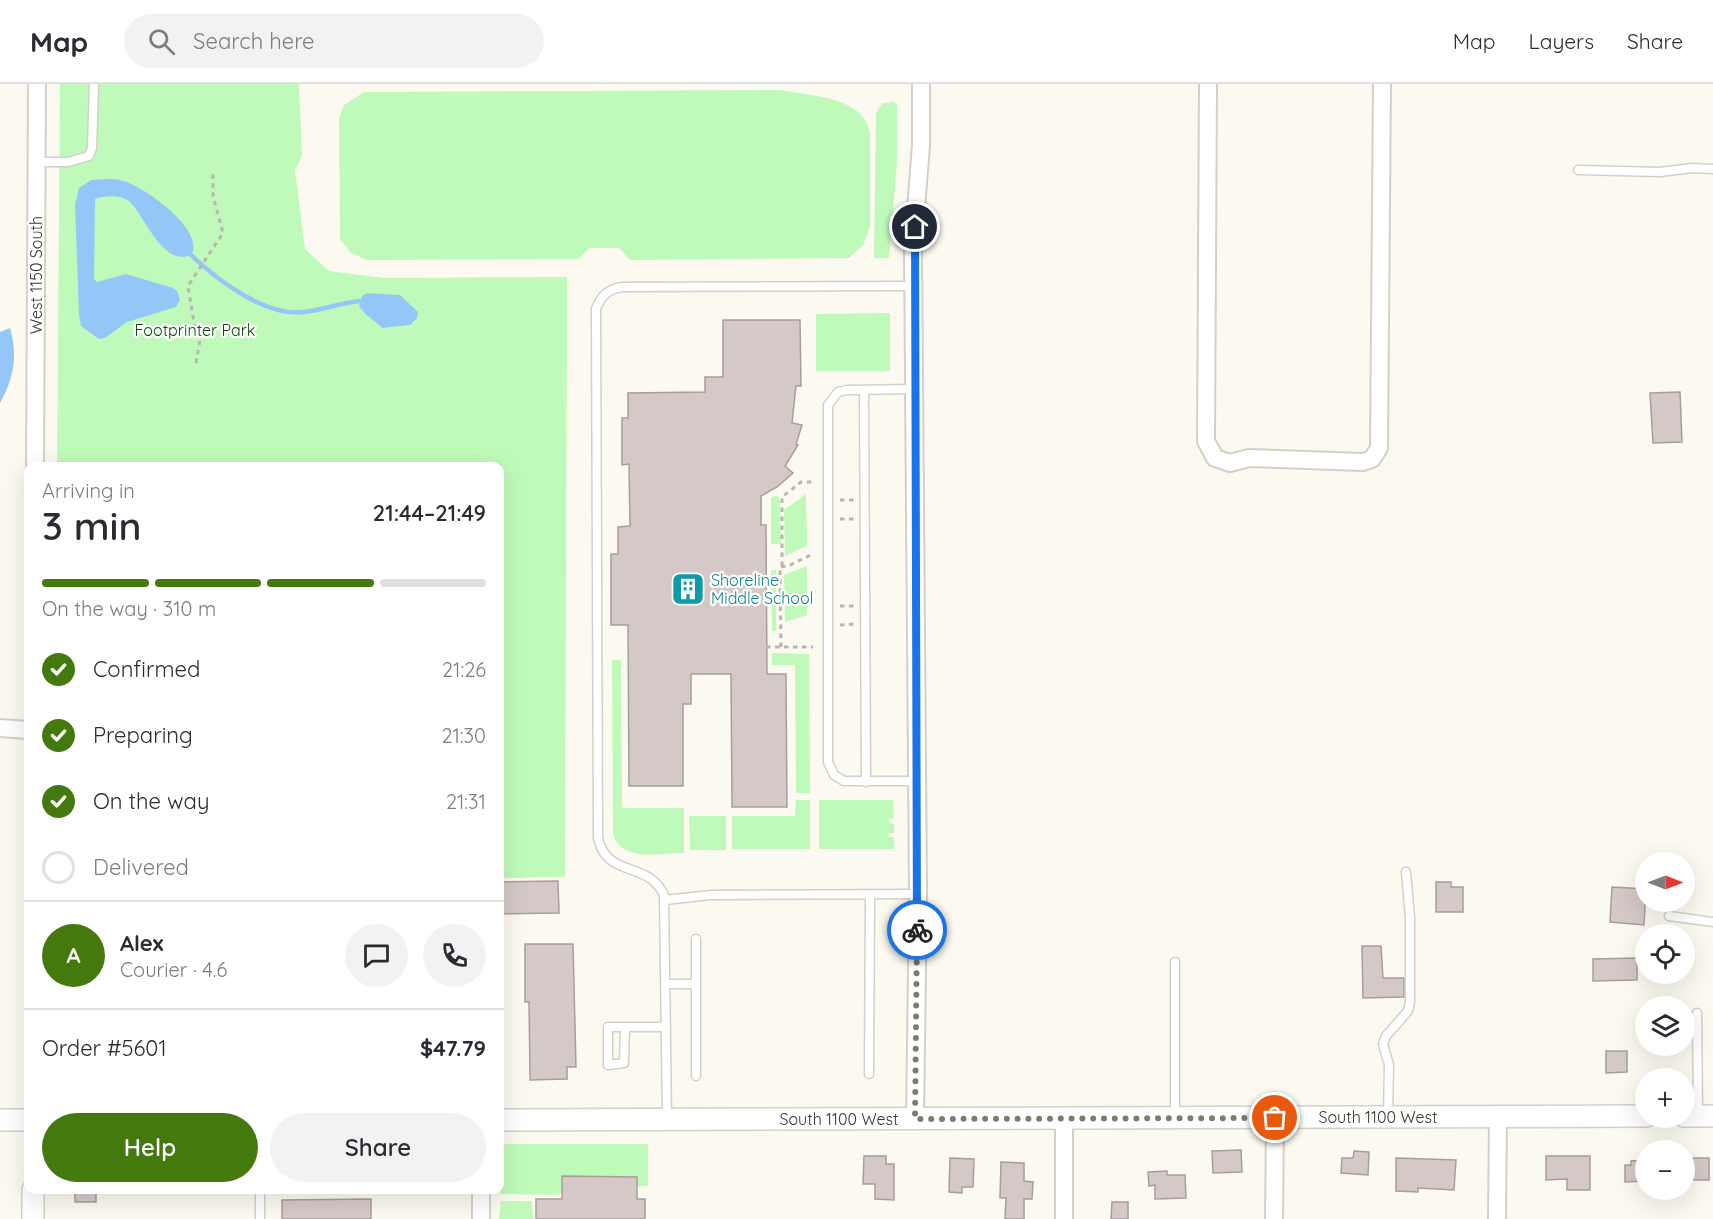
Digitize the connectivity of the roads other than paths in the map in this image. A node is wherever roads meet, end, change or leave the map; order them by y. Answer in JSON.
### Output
{"nodes":[{"id":1,"x":37,"y":84,"type":"edge"},
{"id":2,"x":94,"y":84,"type":"edge"},
{"id":3,"x":921,"y":84,"type":"edge"},
{"id":4,"x":1208,"y":84,"type":"edge"},
{"id":5,"x":1382,"y":84,"type":"edge"},
{"id":6,"x":36,"y":162,"type":"junction"},
{"id":7,"x":1713,"y":169,"type":"edge"},
{"id":8,"x":1578,"y":170,"type":"dead end"},
{"id":9,"x":913,"y":286,"type":"junction"},
{"id":10,"x":914,"y":389,"type":"junction"},
{"id":11,"x":864,"y":390,"type":"junction"},
{"id":12,"x":35,"y":462,"type":"edge"},
{"id":13,"x":0,"y":728,"type":"edge"},
{"id":14,"x":24,"y":730,"type":"edge"},
{"id":15,"x":866,"y":782,"type":"junction"},
{"id":16,"x":917,"y":782,"type":"junction"},
{"id":17,"x":1406,"y":872,"type":"dead end"},
{"id":18,"x":918,"y":894,"type":"junction"},
{"id":19,"x":870,"y":895,"type":"junction"},
{"id":20,"x":665,"y":900,"type":"junction"},
{"id":21,"x":1669,"y":916,"type":"dead end"},
{"id":22,"x":1713,"y":922,"type":"edge"},
{"id":23,"x":696,"y":939,"type":"dead end"},
{"id":24,"x":1175,"y":962,"type":"dead end"},
{"id":25,"x":666,"y":984,"type":"junction"},
{"id":26,"x":696,"y":984,"type":"junction"},
{"id":27,"x":1697,"y":1013,"type":"dead end"},
{"id":28,"x":625,"y":1027,"type":"junction"},
{"id":29,"x":666,"y":1027,"type":"junction"},
{"id":30,"x":869,"y":1074,"type":"dead end"},
{"id":31,"x":696,"y":1076,"type":"dead end"},
{"id":32,"x":1498,"y":1116,"type":"junction"},
{"id":33,"x":1635,"y":1116,"type":"edge"},
{"id":34,"x":1698,"y":1116,"type":"edge"},
{"id":35,"x":1388,"y":1117,"type":"junction"},
{"id":36,"x":1175,"y":1118,"type":"junction"},
{"id":37,"x":1275,"y":1118,"type":"junction"},
{"id":38,"x":667,"y":1119,"type":"junction"},
{"id":39,"x":915,"y":1119,"type":"junction"},
{"id":40,"x":1064,"y":1119,"type":"junction"},
{"id":41,"x":0,"y":1120,"type":"edge"},
{"id":42,"x":24,"y":1120,"type":"edge"},
{"id":43,"x":504,"y":1120,"type":"edge"},
{"id":44,"x":33,"y":1194,"type":"edge"},
{"id":45,"x":260,"y":1194,"type":"edge"},
{"id":46,"x":481,"y":1194,"type":"edge"},
{"id":47,"x":33,"y":1219,"type":"edge"},
{"id":48,"x":260,"y":1219,"type":"edge"},
{"id":49,"x":481,"y":1219,"type":"edge"},
{"id":50,"x":1064,"y":1219,"type":"edge"},
{"id":51,"x":1274,"y":1219,"type":"edge"},
{"id":52,"x":1497,"y":1219,"type":"edge"}],
"edges":[{"from":1,"to":6,"type":"street","name":"West 1150 South"},
{"from":2,"to":6,"type":"lane"},
{"from":3,"to":9,"type":"street"},
{"from":4,"to":5,"type":"street"},
{"from":6,"to":12,"type":"street","name":"West 1150 South"},
{"from":7,"to":8,"type":"lane"},
{"from":9,"to":10,"type":"street"},
{"from":9,"to":20,"type":"lane"},
{"from":10,"to":11,"type":"lane"},
{"from":10,"to":16,"type":"street"},
{"from":11,"to":15,"type":"lane"},
{"from":11,"to":15,"type":"lane"},
{"from":13,"to":14,"type":"street"},
{"from":15,"to":16,"type":"lane"},
{"from":16,"to":18,"type":"street"},
{"from":17,"to":35,"type":"lane"},
{"from":18,"to":19,"type":"lane"},
{"from":18,"to":39,"type":"street"},
{"from":19,"to":20,"type":"lane"},
{"from":19,"to":30,"type":"lane"},
{"from":20,"to":25,"type":"lane"},
{"from":21,"to":22,"type":"lane"},
{"from":23,"to":26,"type":"lane"},
{"from":24,"to":36,"type":"lane"},
{"from":25,"to":26,"type":"lane"},
{"from":25,"to":29,"type":"lane"},
{"from":26,"to":31,"type":"lane"},
{"from":27,"to":34,"type":"lane"},
{"from":28,"to":28,"type":"lane"},
{"from":28,"to":29,"type":"lane"},
{"from":29,"to":38,"type":"lane"},
{"from":32,"to":33,"type":"street","name":"South 1100 West"},
{"from":32,"to":35,"type":"street","name":"South 1100 West"},
{"from":32,"to":52,"type":"street"},
{"from":35,"to":37,"type":"street","name":"South 1100 West"},
{"from":36,"to":37,"type":"street","name":"South 1100 West"},
{"from":36,"to":40,"type":"street","name":"South 1100 West"},
{"from":37,"to":51,"type":"street"},
{"from":38,"to":39,"type":"street","name":"South 1100 West"},
{"from":38,"to":43,"type":"street","name":"South 1100 West"},
{"from":39,"to":40,"type":"street","name":"South 1100 West"},
{"from":40,"to":50,"type":"street"},
{"from":41,"to":42,"type":"street"},
{"from":44,"to":47,"type":"street"},
{"from":45,"to":48,"type":"lane"},
{"from":46,"to":49,"type":"street"}]}
